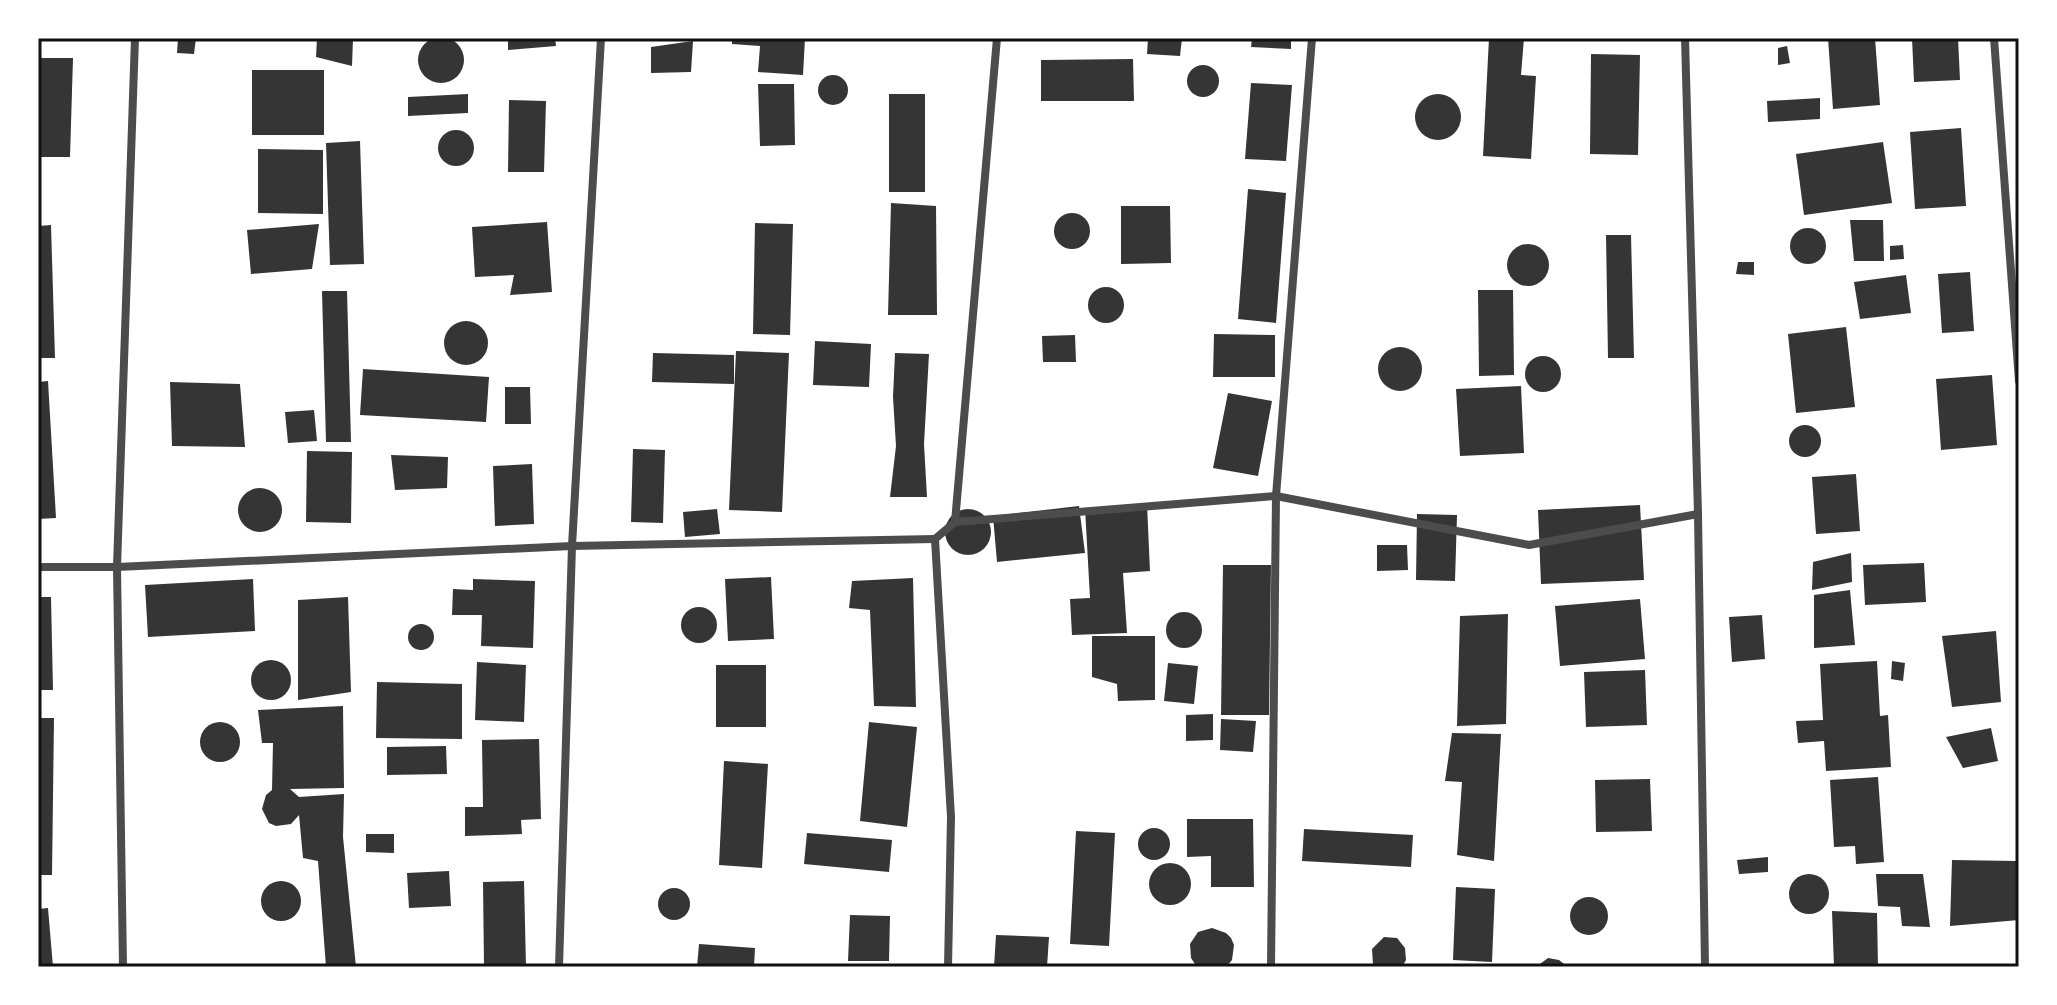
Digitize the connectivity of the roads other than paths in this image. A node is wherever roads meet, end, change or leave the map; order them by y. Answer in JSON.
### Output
{"nodes":[{"id":1,"x":135,"y":38,"type":"edge"},
{"id":2,"x":601,"y":38,"type":"edge"},
{"id":3,"x":997,"y":38,"type":"edge"},
{"id":4,"x":1312,"y":38,"type":"edge"},
{"id":5,"x":1685,"y":38,"type":"edge"},
{"id":6,"x":1994,"y":38,"type":"edge"},
{"id":7,"x":2019,"y":381,"type":"edge"},
{"id":8,"x":1276,"y":496,"type":"junction"},
{"id":9,"x":1698,"y":514,"type":"junction"},
{"id":10,"x":955,"y":522,"type":"junction"},
{"id":11,"x":935,"y":539,"type":"junction"},
{"id":12,"x":572,"y":546,"type":"junction"},
{"id":13,"x":38,"y":567,"type":"edge"},
{"id":14,"x":117,"y":567,"type":"junction"},
{"id":15,"x":123,"y":967,"type":"edge"},
{"id":16,"x":559,"y":967,"type":"edge"},
{"id":17,"x":948,"y":967,"type":"edge"},
{"id":18,"x":1271,"y":967,"type":"edge"},
{"id":19,"x":1705,"y":967,"type":"edge"}],
"edges":[{"from":1,"to":14,"type":"street"},
{"from":2,"to":12,"type":"street"},
{"from":3,"to":10,"type":"street"},
{"from":4,"to":8,"type":"street"},
{"from":5,"to":9,"type":"street"},
{"from":6,"to":7,"type":"street"},
{"from":8,"to":9,"type":"street"},
{"from":8,"to":10,"type":"street"},
{"from":8,"to":18,"type":"street"},
{"from":9,"to":19,"type":"street"},
{"from":10,"to":11,"type":"street"},
{"from":11,"to":12,"type":"street"},
{"from":11,"to":17,"type":"street"},
{"from":12,"to":14,"type":"street"},
{"from":12,"to":16,"type":"street"},
{"from":13,"to":14,"type":"street"},
{"from":14,"to":15,"type":"street"}]}
